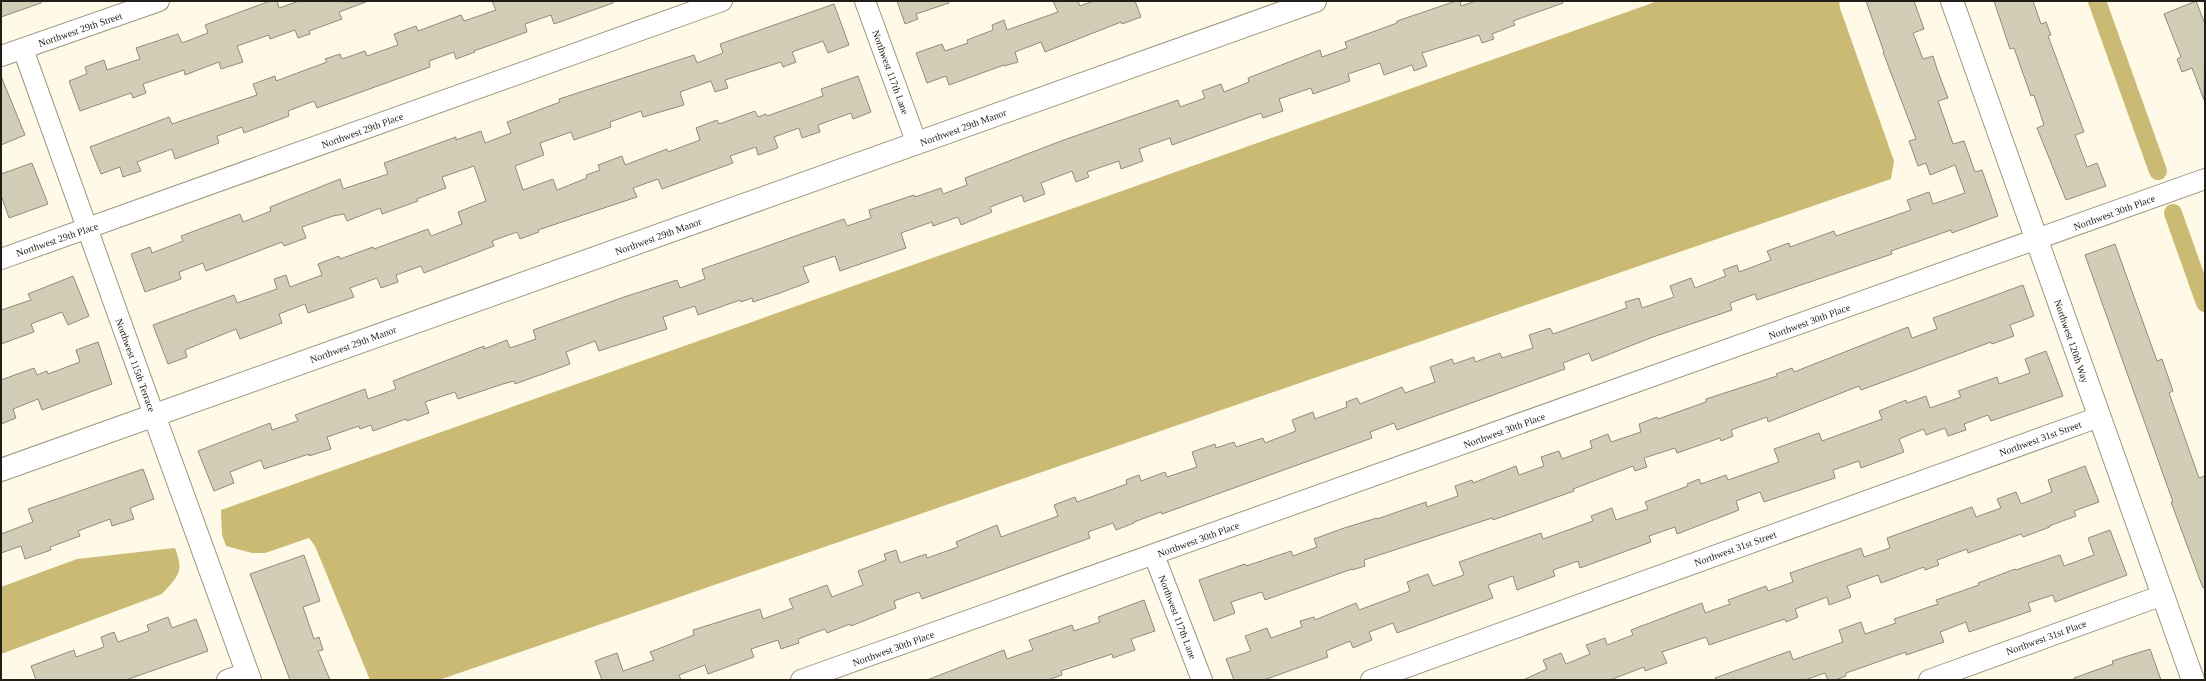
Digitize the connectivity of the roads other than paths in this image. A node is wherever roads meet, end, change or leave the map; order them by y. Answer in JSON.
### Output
{"nodes":[{"id":1,"x":159,"y":1,"type":"edge"},
{"id":2,"x":722,"y":1,"type":"edge"},
{"id":3,"x":865,"y":1,"type":"edge"},
{"id":4,"x":1315,"y":1,"type":"edge"},
{"id":5,"x":1952,"y":1,"type":"edge"},
{"id":6,"x":22,"y":49,"type":"junction"},
{"id":7,"x":1,"y":56,"type":"edge"},
{"id":8,"x":917,"y":144,"type":"junction"},
{"id":9,"x":2205,"y":179,"type":"edge"},
{"id":10,"x":87,"y":229,"type":"junction"},
{"id":11,"x":2037,"y":240,"type":"junction"},
{"id":12,"x":1,"y":259,"type":"edge"},
{"id":13,"x":154,"y":415,"type":"junction"},
{"id":14,"x":2098,"y":417,"type":"junction"},
{"id":15,"x":1,"y":470,"type":"edge"},
{"id":16,"x":1154,"y":555,"type":"junction"},
{"id":17,"x":2163,"y":595,"type":"junction"},
{"id":18,"x":242,"y":678,"type":"edge"},
{"id":19,"x":802,"y":680,"type":"edge"},
{"id":20,"x":1202,"y":680,"type":"edge"},
{"id":21,"x":1371,"y":680,"type":"edge"},
{"id":22,"x":1929,"y":680,"type":"edge"},
{"id":23,"x":2193,"y":680,"type":"edge"}],
"edges":[{"from":1,"to":6,"type":"street","name":"Northwest 29th Street"},
{"from":2,"to":10,"type":"street","name":"Northwest 29th Place"},
{"from":3,"to":8,"type":"street","name":"Northwest 117th Lane"},
{"from":4,"to":8,"type":"street","name":"Northwest 29th Manor"},
{"from":5,"to":11,"type":"street","name":"Northwest 120th Way"},
{"from":6,"to":7,"type":"street","name":"Northwest 29th Street"},
{"from":6,"to":10,"type":"street","name":"Northwest 115th Terrace"},
{"from":8,"to":13,"type":"street","name":"Northwest 29th Manor"},
{"from":9,"to":11,"type":"street","name":"Northwest 30th Place"},
{"from":10,"to":12,"type":"street","name":"Northwest 29th Place"},
{"from":10,"to":13,"type":"street","name":"Northwest 115th Terrace"},
{"from":11,"to":14,"type":"street","name":"Northwest 120th Way"},
{"from":11,"to":16,"type":"street","name":"Northwest 30th Place"},
{"from":13,"to":15,"type":"street","name":"Northwest 29th Manor"},
{"from":13,"to":18,"type":"street","name":"Northwest 115th Terrace"},
{"from":14,"to":17,"type":"street","name":"Northwest 120th Way"},
{"from":14,"to":21,"type":"street","name":"Northwest 31st Street"},
{"from":16,"to":19,"type":"street","name":"Northwest 30th Place"},
{"from":16,"to":20,"type":"street","name":"Northwest 117th Lane"},
{"from":17,"to":22,"type":"street","name":"Northwest 31st Place"},
{"from":17,"to":23,"type":"street","name":"Northwest 120th Way"}]}
